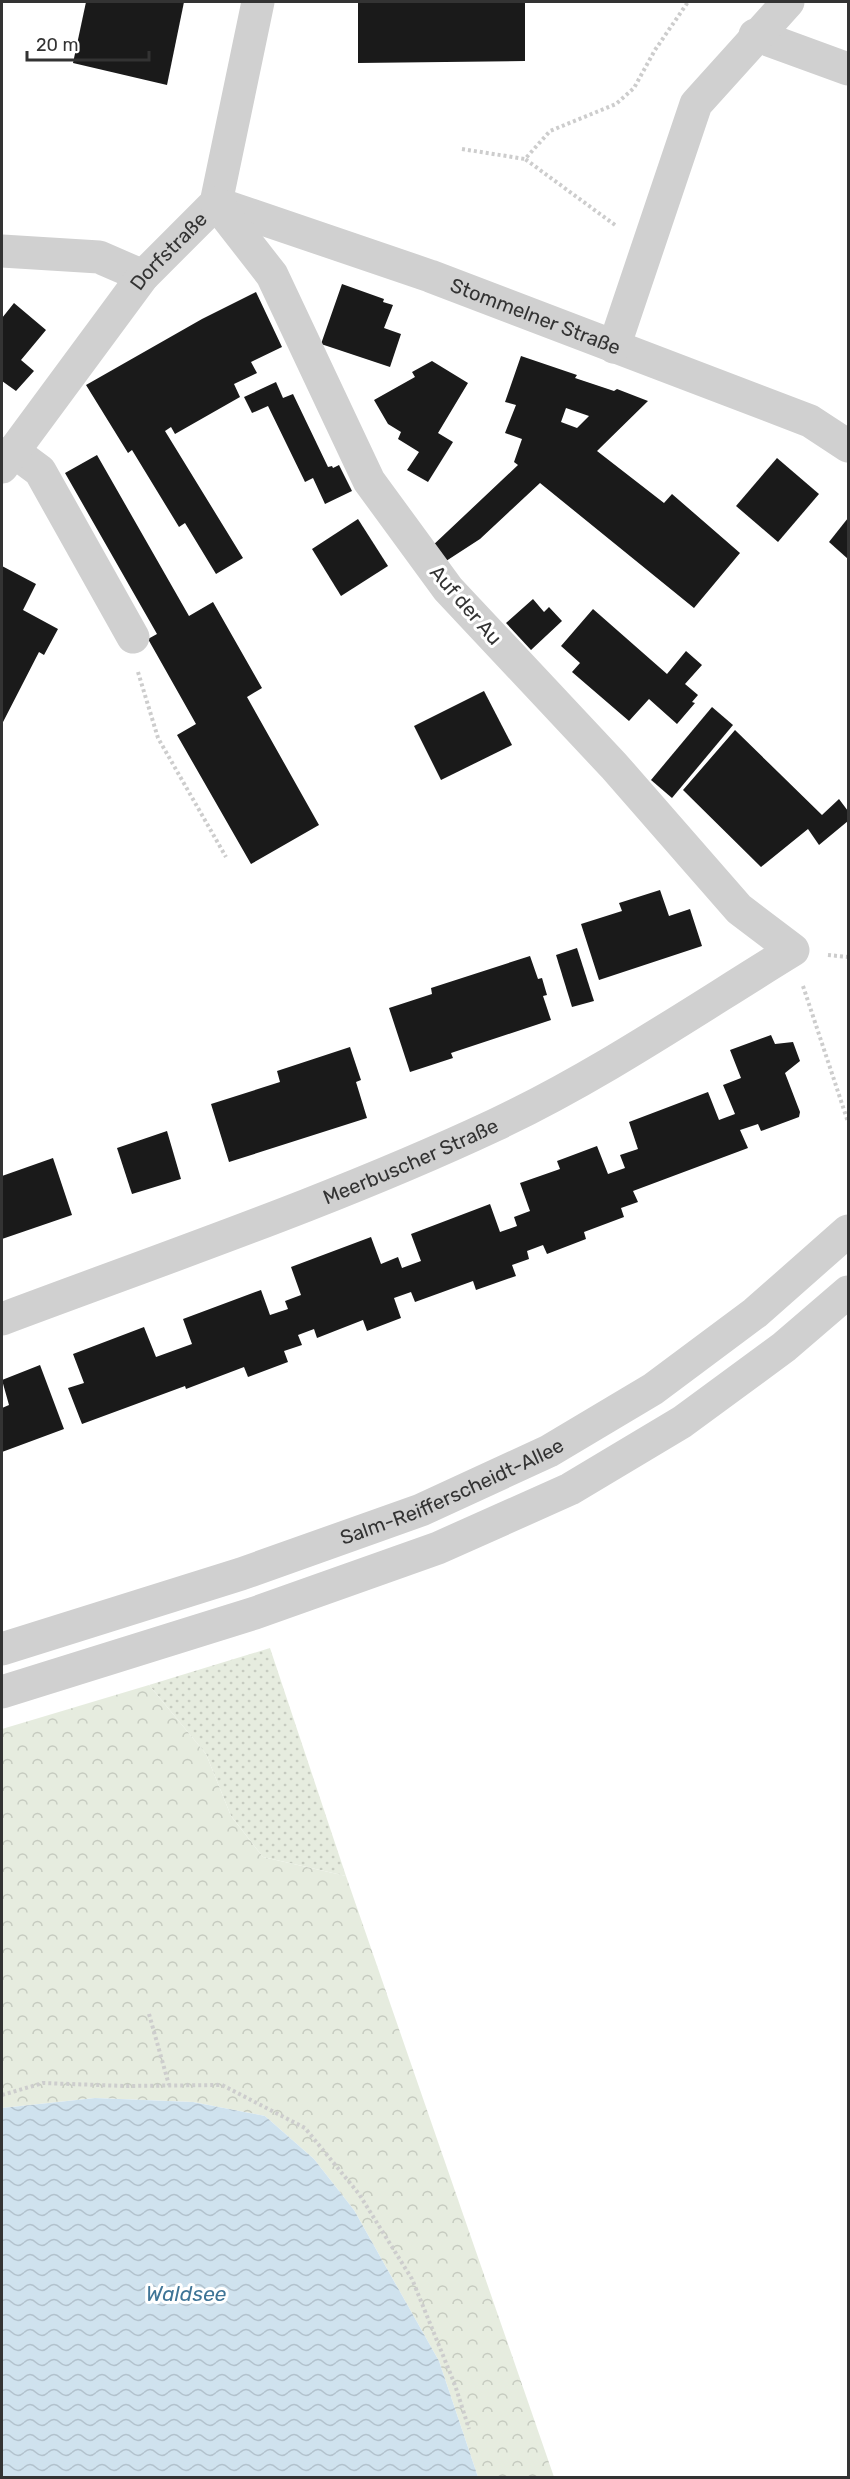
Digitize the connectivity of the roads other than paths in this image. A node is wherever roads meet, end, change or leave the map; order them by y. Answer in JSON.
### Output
{"nodes":[{"id":1,"x":258,"y":2,"type":"edge"},
{"id":2,"x":788,"y":2,"type":"edge"},
{"id":3,"x":755,"y":35,"type":"junction"},
{"id":4,"x":849,"y":69,"type":"edge"},
{"id":5,"x":216,"y":203,"type":"junction"},
{"id":6,"x":2,"y":251,"type":"edge"},
{"id":7,"x":143,"y":276,"type":"junction"},
{"id":8,"x":614,"y":347,"type":"junction"},
{"id":9,"x":849,"y":446,"type":"edge"},
{"id":10,"x":7,"y":459,"type":"edge"},
{"id":11,"x":133,"y":637,"type":"road end"},
{"id":12,"x":793,"y":950,"type":"joint"},
{"id":13,"x":849,"y":1231,"type":"edge"},
{"id":14,"x":849,"y":1292,"type":"edge"},
{"id":15,"x":2,"y":1319,"type":"edge"},
{"id":16,"x":2,"y":1649,"type":"edge"},
{"id":17,"x":2,"y":1692,"type":"edge"}],
"edges":[{"from":1,"to":5,"type":"street","name":"Dorfstraße"},
{"from":2,"to":3,"type":"street"},
{"from":3,"to":4,"type":"street"},
{"from":3,"to":8,"type":"street"},
{"from":5,"to":7,"type":"street","name":"Dorfstraße"},
{"from":5,"to":8,"type":"street","name":"Stommelner Straße"},
{"from":5,"to":12,"type":"street","name":"Auf der Au"},
{"from":6,"to":7,"type":"street"},
{"from":7,"to":10,"type":"street","name":"Dorfstraße"},
{"from":8,"to":9,"type":"street","name":"Stommelner Straße"},
{"from":10,"to":11,"type":"street"},
{"from":12,"to":15,"type":"street","name":"Meerbuscher Straße"},
{"from":13,"to":16,"type":"street","name":"Salm-Reifferscheidt-Allee"},
{"from":14,"to":17,"type":"street"}]}
